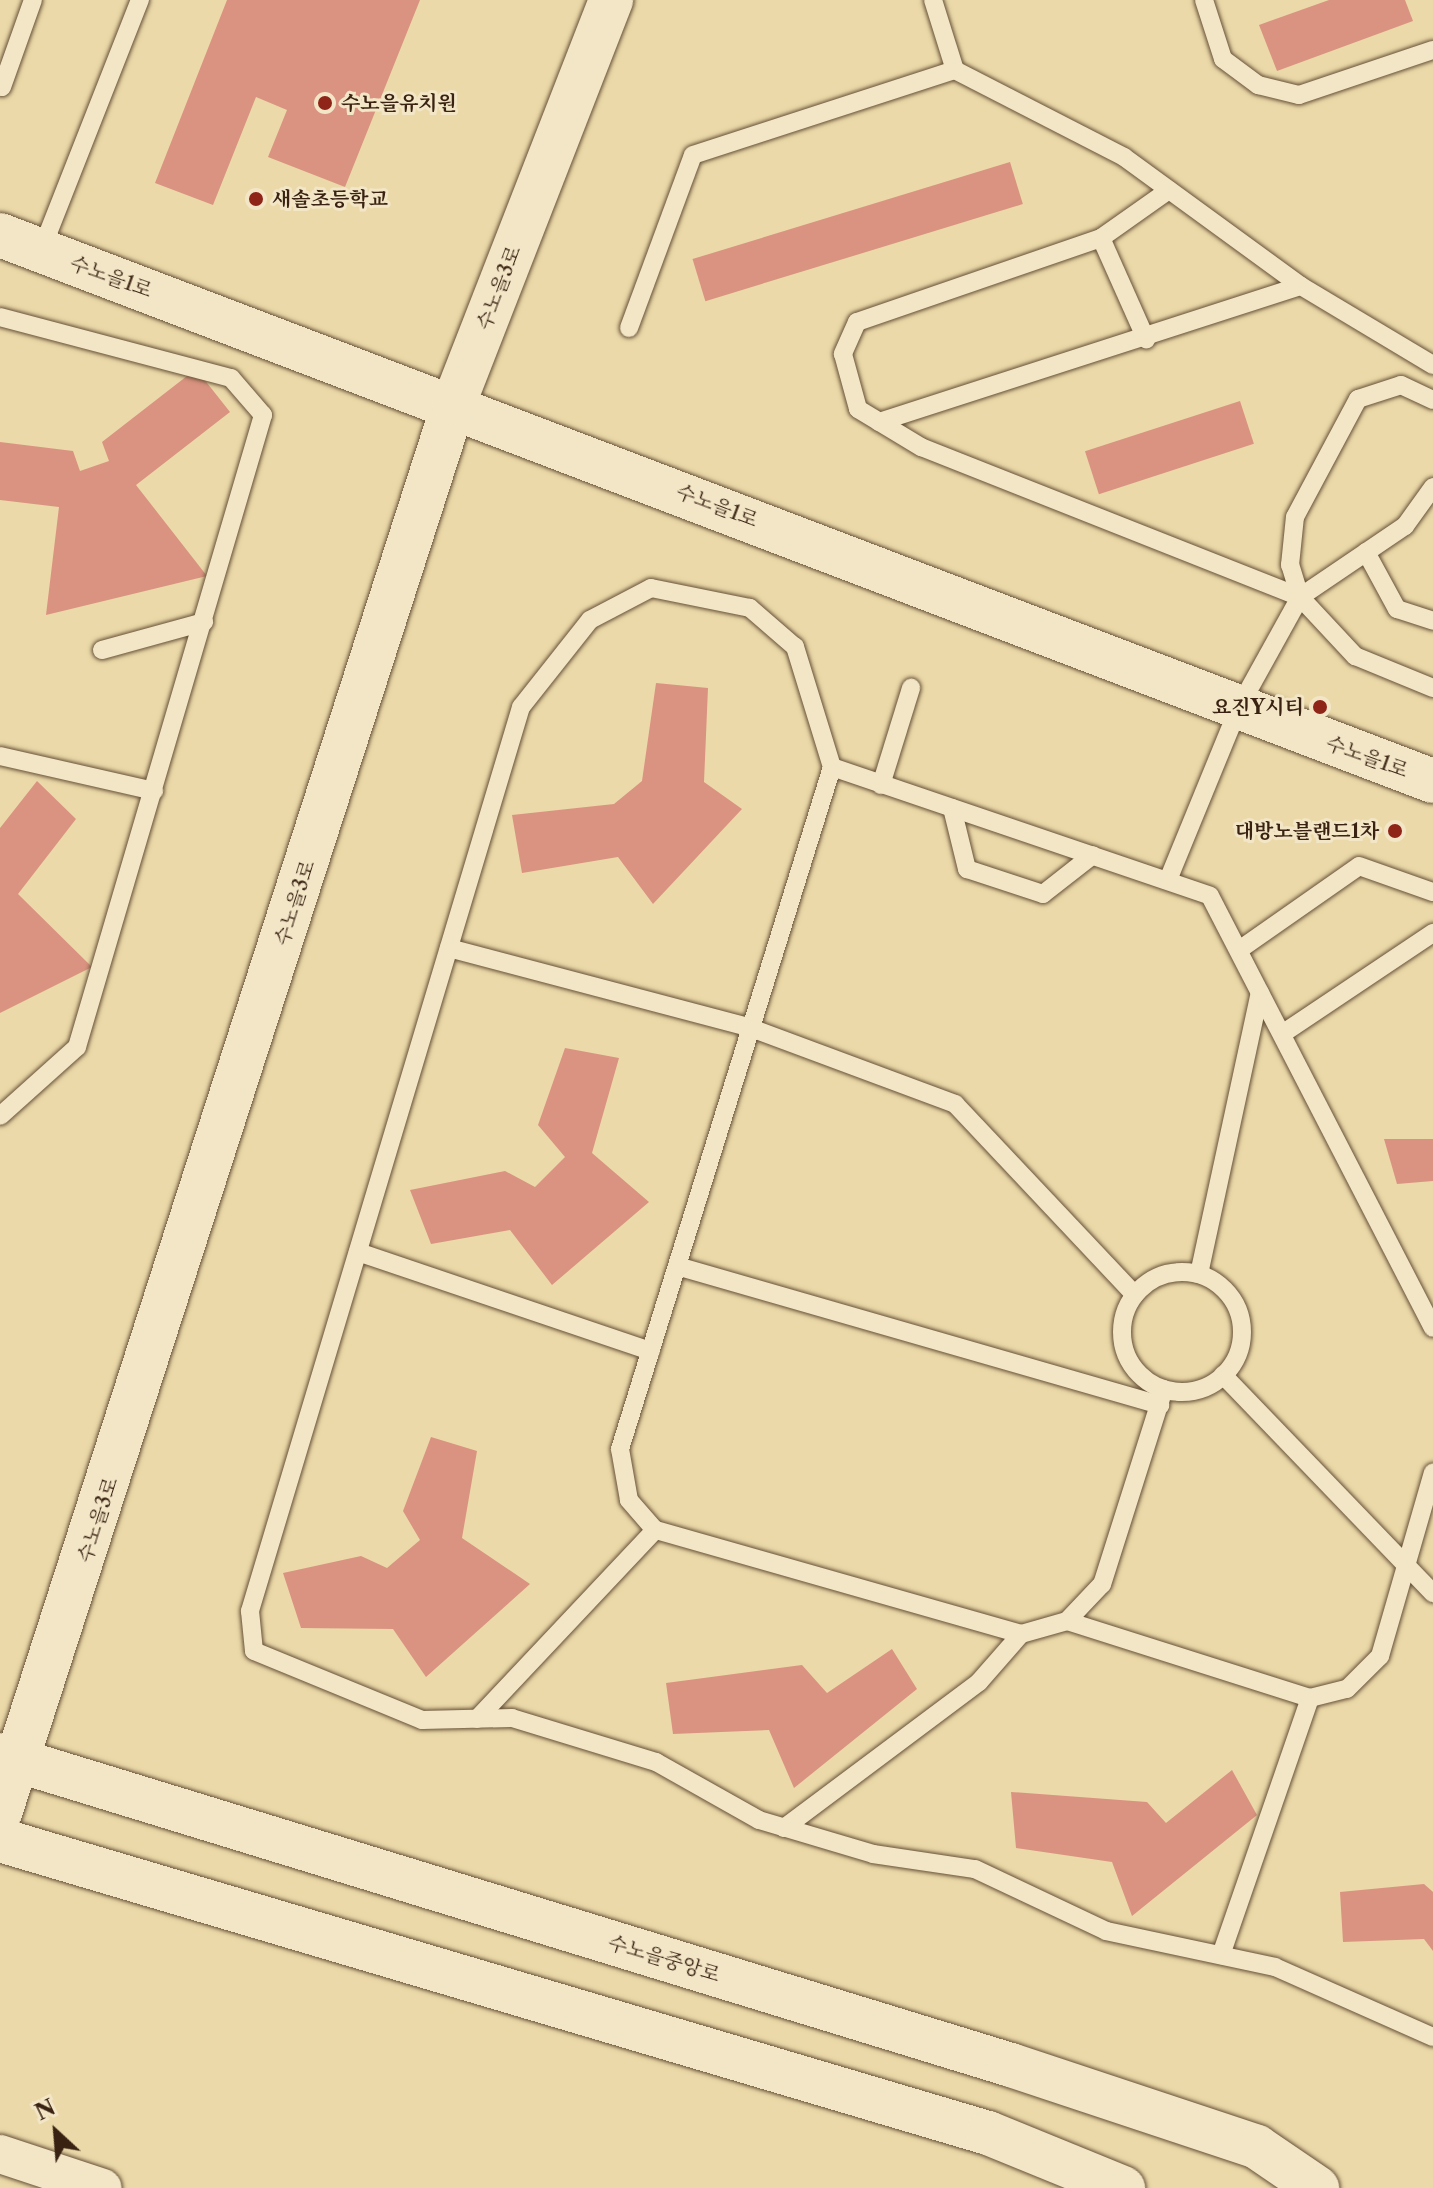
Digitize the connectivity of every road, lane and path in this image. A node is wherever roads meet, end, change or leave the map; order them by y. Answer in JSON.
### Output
{"nodes":[{"id":1,"x":33,"y":0,"type":"edge"},
{"id":2,"x":140,"y":0,"type":"edge"},
{"id":3,"x":611,"y":0,"type":"edge"},
{"id":4,"x":933,"y":0,"type":"edge"},
{"id":5,"x":1204,"y":0,"type":"edge"},
{"id":6,"x":1433,"y":50,"type":"edge"},
{"id":7,"x":955,"y":70,"type":"junction"},
{"id":8,"x":2,"y":87,"type":"edge"},
{"id":9,"x":1169,"y":190,"type":"junction"},
{"id":10,"x":0,"y":235,"type":"edge"},
{"id":11,"x":1101,"y":238,"type":"junction"},
{"id":12,"x":41,"y":251,"type":"junction"},
{"id":13,"x":1301,"y":286,"type":"junction"},
{"id":14,"x":0,"y":317,"type":"edge"},
{"id":15,"x":629,"y":328,"type":"dead end"},
{"id":16,"x":1146,"y":339,"type":"junction"},
{"id":17,"x":1433,"y":365,"type":"edge"},
{"id":18,"x":1433,"y":400,"type":"edge"},
{"id":19,"x":454,"y":403,"type":"junction"},
{"id":20,"x":879,"y":422,"type":"junction"},
{"id":21,"x":1433,"y":487,"type":"edge"},
{"id":22,"x":1366,"y":552,"type":"junction"},
{"id":23,"x":1300,"y":597,"type":"junction"},
{"id":24,"x":1433,"y":621,"type":"edge"},
{"id":25,"x":204,"y":622,"type":"junction"},
{"id":26,"x":102,"y":650,"type":"dead end"},
{"id":27,"x":911,"y":688,"type":"dead end"},
{"id":28,"x":1433,"y":688,"type":"edge"},
{"id":29,"x":1238,"y":709,"type":"junction"},
{"id":30,"x":0,"y":756,"type":"edge"},
{"id":31,"x":832,"y":767,"type":"junction"},
{"id":32,"x":1433,"y":781,"type":"edge"},
{"id":33,"x":881,"y":785,"type":"junction"},
{"id":34,"x":154,"y":791,"type":"junction"},
{"id":35,"x":952,"y":808,"type":"junction"},
{"id":36,"x":1093,"y":855,"type":"junction"},
{"id":37,"x":1168,"y":880,"type":"junction"},
{"id":38,"x":1433,"y":892,"type":"edge"},
{"id":39,"x":1433,"y":933,"type":"edge"},
{"id":40,"x":449,"y":948,"type":"junction"},
{"id":41,"x":1239,"y":950,"type":"junction"},
{"id":42,"x":1260,"y":993,"type":"junction"},
{"id":43,"x":751,"y":1028,"type":"junction"},
{"id":44,"x":1282,"y":1034,"type":"junction"},
{"id":45,"x":0,"y":1116,"type":"edge"},
{"id":46,"x":358,"y":1252,"type":"junction"},
{"id":47,"x":677,"y":1266,"type":"junction"},
{"id":48,"x":1199,"y":1274,"type":"junction"},
{"id":49,"x":1135,"y":1295,"type":"junction"},
{"id":50,"x":1433,"y":1328,"type":"edge"},
{"id":51,"x":651,"y":1351,"type":"junction"},
{"id":52,"x":1223,"y":1375,"type":"junction"},
{"id":53,"x":1162,"y":1397,"type":"junction"},
{"id":54,"x":1433,"y":1472,"type":"edge"},
{"id":55,"x":655,"y":1530,"type":"junction"},
{"id":56,"x":1406,"y":1566,"type":"junction"},
{"id":57,"x":1433,"y":1593,"type":"edge"},
{"id":58,"x":1067,"y":1621,"type":"junction"},
{"id":59,"x":1021,"y":1634,"type":"junction"},
{"id":60,"x":1310,"y":1698,"type":"junction"},
{"id":61,"x":477,"y":1719,"type":"junction"},
{"id":62,"x":11,"y":1758,"type":"edge"},
{"id":63,"x":0,"y":1813,"type":"edge"},
{"id":64,"x":784,"y":1828,"type":"junction"},
{"id":65,"x":0,"y":1840,"type":"edge"},
{"id":66,"x":1221,"y":1955,"type":"junction"},
{"id":67,"x":1433,"y":2037,"type":"edge"},
{"id":68,"x":0,"y":2154,"type":"edge"},
{"id":69,"x":103,"y":2188,"type":"edge"},
{"id":70,"x":1123,"y":2188,"type":"edge"},
{"id":71,"x":1317,"y":2188,"type":"edge"}],
"edges":[{"from":1,"to":8,"type":"lane"},
{"from":2,"to":12,"type":"lane"},
{"from":3,"to":19,"type":"street","name":"수노을3로"},
{"from":4,"to":7,"type":"lane"},
{"from":5,"to":6,"type":"lane"},
{"from":7,"to":9,"type":"lane"},
{"from":7,"to":15,"type":"lane"},
{"from":9,"to":11,"type":"lane"},
{"from":9,"to":13,"type":"lane"},
{"from":10,"to":12,"type":"street","name":"수노을1로"},
{"from":11,"to":16,"type":"lane"},
{"from":11,"to":20,"type":"lane"},
{"from":12,"to":19,"type":"street","name":"수노을1로"},
{"from":13,"to":16,"type":"lane"},
{"from":13,"to":17,"type":"lane"},
{"from":14,"to":25,"type":"lane"},
{"from":16,"to":20,"type":"lane"},
{"from":18,"to":23,"type":"lane"},
{"from":19,"to":29,"type":"street","name":"수노을1로"},
{"from":19,"to":62,"type":"street","name":"수노을3로"},
{"from":20,"to":23,"type":"lane"},
{"from":21,"to":22,"type":"lane"},
{"from":22,"to":23,"type":"lane"},
{"from":22,"to":24,"type":"lane"},
{"from":23,"to":28,"type":"lane"},
{"from":23,"to":29,"type":"lane"},
{"from":25,"to":26,"type":"lane"},
{"from":25,"to":34,"type":"lane"},
{"from":27,"to":33,"type":"lane"},
{"from":29,"to":32,"type":"street","name":"수노을1로"},
{"from":29,"to":37,"type":"lane"},
{"from":30,"to":34,"type":"lane"},
{"from":31,"to":33,"type":"lane"},
{"from":31,"to":40,"type":"lane"},
{"from":31,"to":43,"type":"lane"},
{"from":33,"to":35,"type":"lane"},
{"from":34,"to":45,"type":"lane"},
{"from":35,"to":36,"type":"lane"},
{"from":35,"to":36,"type":"lane"},
{"from":36,"to":37,"type":"lane"},
{"from":37,"to":41,"type":"lane"},
{"from":38,"to":41,"type":"lane"},
{"from":39,"to":44,"type":"lane"},
{"from":40,"to":43,"type":"lane"},
{"from":40,"to":46,"type":"lane"},
{"from":41,"to":42,"type":"lane"},
{"from":42,"to":44,"type":"lane"},
{"from":42,"to":48,"type":"lane"},
{"from":43,"to":47,"type":"lane"},
{"from":43,"to":49,"type":"lane"},
{"from":44,"to":50,"type":"lane"},
{"from":46,"to":51,"type":"lane"},
{"from":46,"to":61,"type":"lane"},
{"from":47,"to":51,"type":"lane"},
{"from":47,"to":53,"type":"lane"},
{"from":48,"to":49,"type":"lane"},
{"from":48,"to":52,"type":"lane"},
{"from":49,"to":53,"type":"lane"},
{"from":51,"to":55,"type":"lane"},
{"from":52,"to":53,"type":"lane"},
{"from":52,"to":56,"type":"lane"},
{"from":53,"to":58,"type":"lane"},
{"from":54,"to":56,"type":"lane"},
{"from":55,"to":59,"type":"lane"},
{"from":55,"to":61,"type":"lane"},
{"from":56,"to":57,"type":"lane"},
{"from":56,"to":60,"type":"lane"},
{"from":58,"to":59,"type":"lane"},
{"from":58,"to":60,"type":"lane"},
{"from":59,"to":64,"type":"lane"},
{"from":60,"to":66,"type":"lane"},
{"from":61,"to":64,"type":"lane"},
{"from":62,"to":63,"type":"street","name":"수노을3로"},
{"from":62,"to":71,"type":"street","name":"수노을중앙로"},
{"from":64,"to":66,"type":"lane"},
{"from":65,"to":70,"type":"street"},
{"from":66,"to":67,"type":"lane"},
{"from":68,"to":69,"type":"street"}]}
